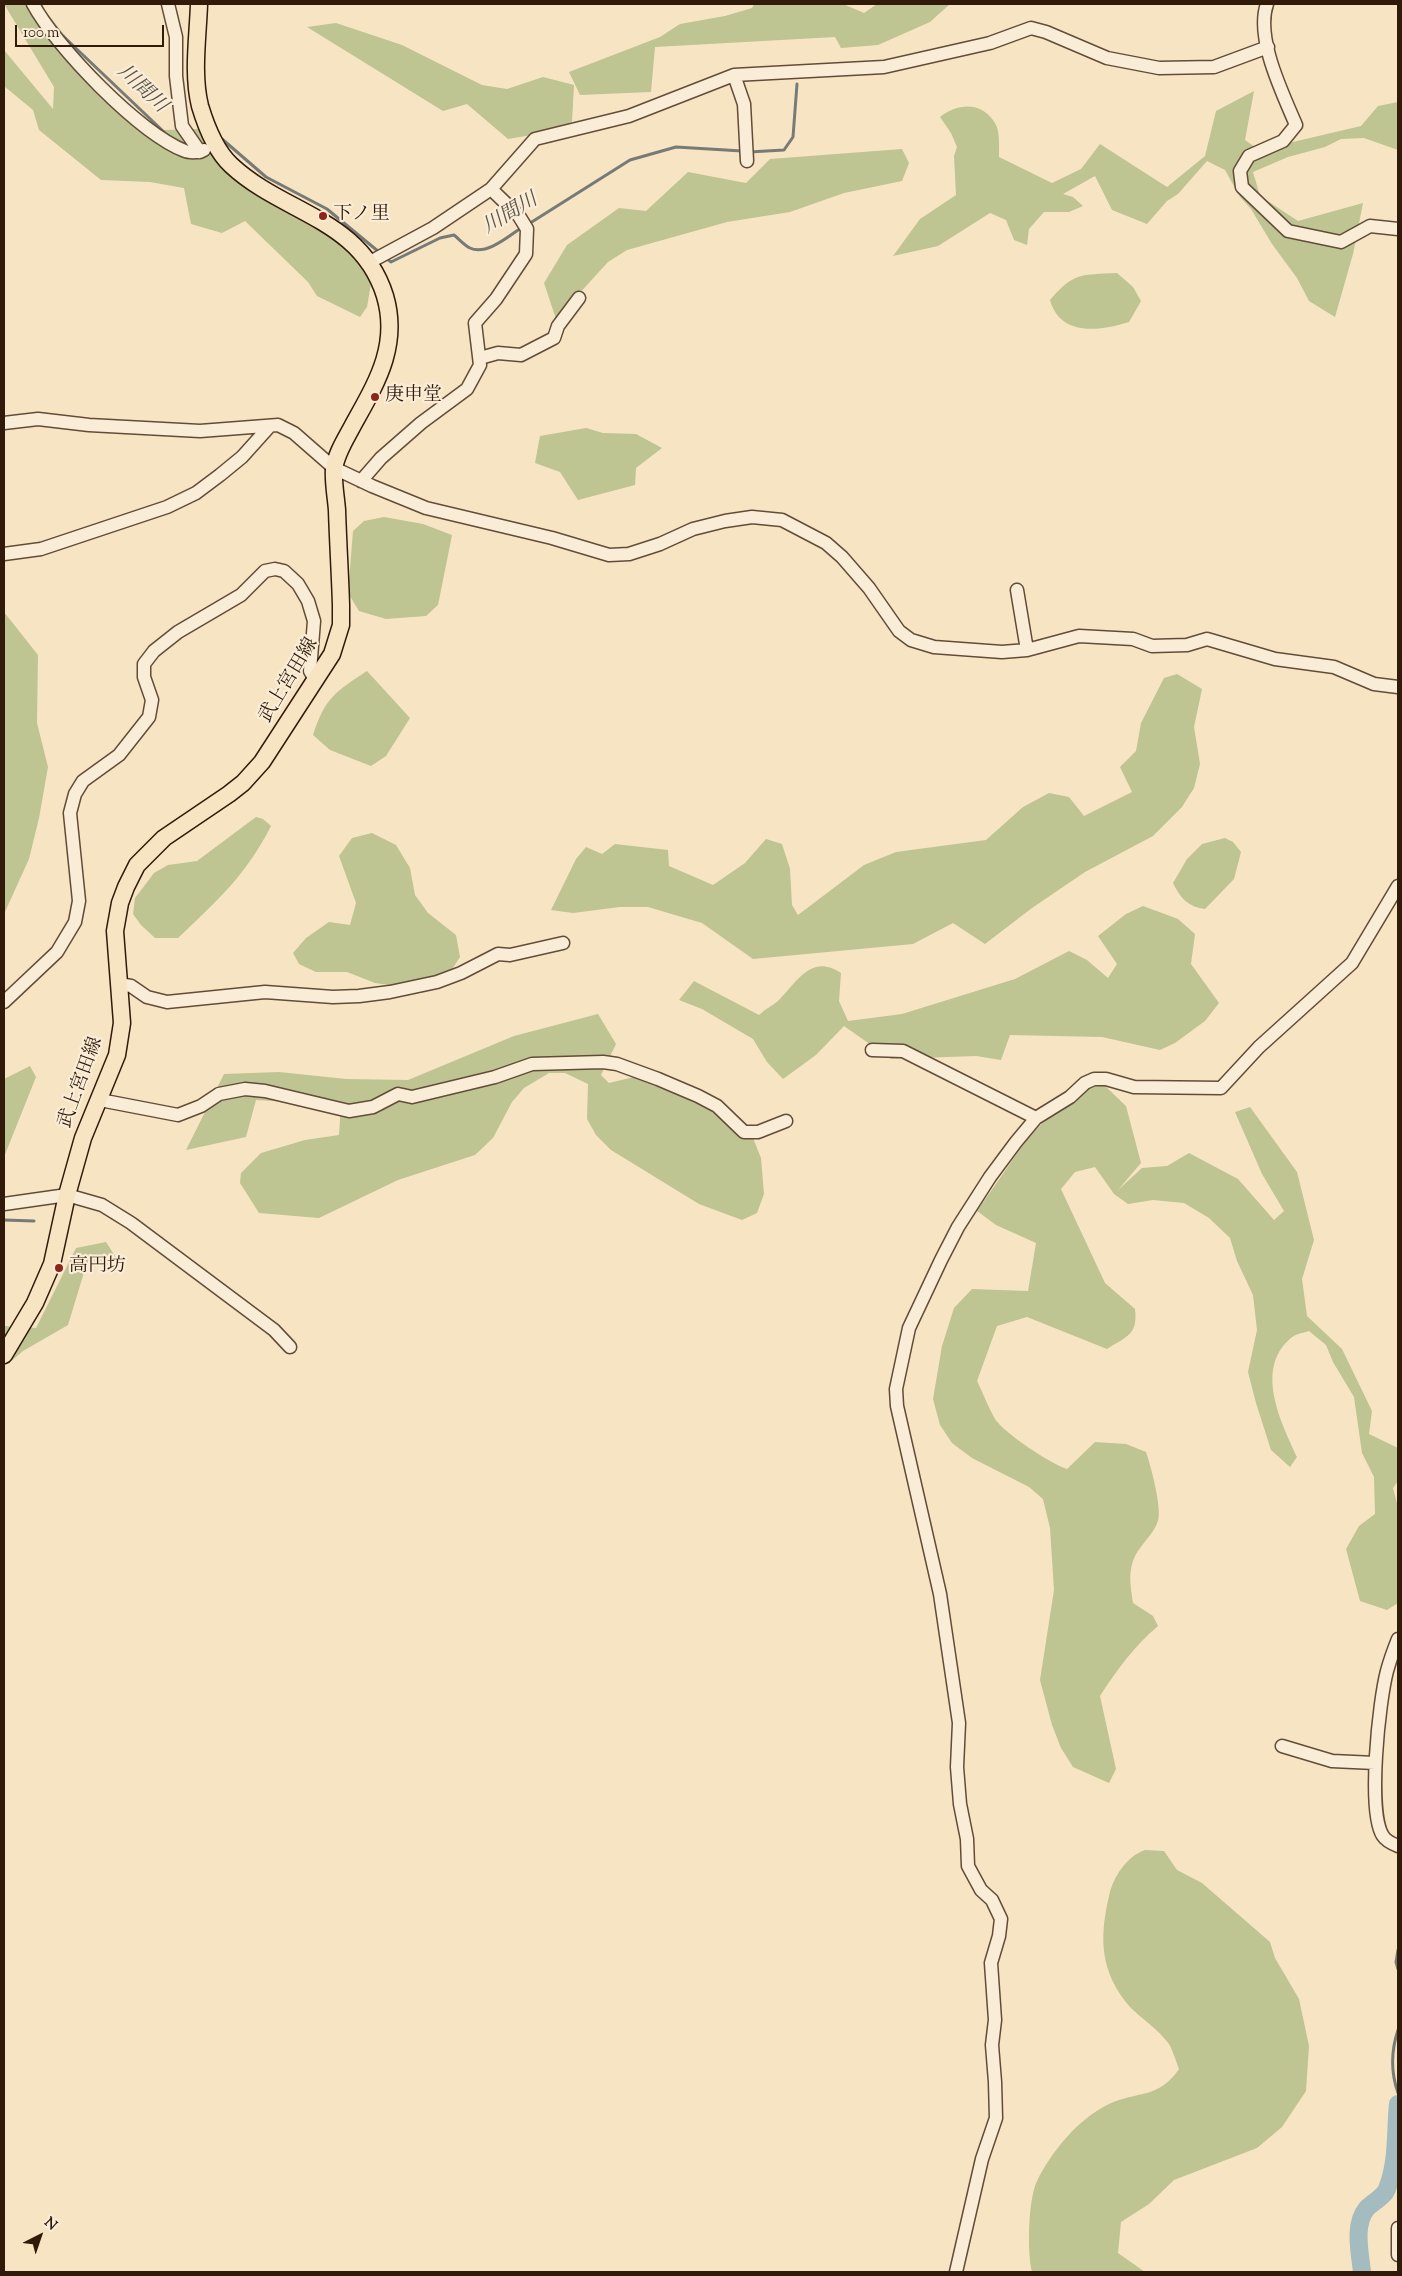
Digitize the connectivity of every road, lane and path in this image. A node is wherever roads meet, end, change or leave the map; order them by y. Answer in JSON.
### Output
{"nodes":[{"id":1,"x":33,"y":4,"type":"edge"},
{"id":2,"x":168,"y":4,"type":"edge"},
{"id":3,"x":199,"y":4,"type":"edge"},
{"id":4,"x":1266,"y":4,"type":"edge"},
{"id":5,"x":1268,"y":47,"type":"junction"},
{"id":6,"x":734,"y":75,"type":"junction"},
{"id":7,"x":215,"y":146,"type":"junction"},
{"id":8,"x":200,"y":152,"type":"junction"},
{"id":9,"x":747,"y":161,"type":"dead end"},
{"id":10,"x":491,"y":189,"type":"junction"},
{"id":11,"x":1398,"y":229,"type":"edge"},
{"id":12,"x":370,"y":262,"type":"junction"},
{"id":13,"x":579,"y":298,"type":"dead end"},
{"id":14,"x":480,"y":358,"type":"junction"},
{"id":15,"x":4,"y":424,"type":"edge"},
{"id":16,"x":269,"y":427,"type":"junction"},
{"id":17,"x":334,"y":468,"type":"junction"},
{"id":18,"x":361,"y":481,"type":"junction"},
{"id":19,"x":4,"y":554,"type":"edge"},
{"id":20,"x":1017,"y":590,"type":"dead end"},
{"id":21,"x":1026,"y":650,"type":"junction"},
{"id":22,"x":316,"y":681,"type":"junction"},
{"id":23,"x":1398,"y":687,"type":"edge"},
{"id":24,"x":1398,"y":886,"type":"edge"},
{"id":25,"x":562,"y":944,"type":"dead end"},
{"id":26,"x":119,"y":984,"type":"junction"},
{"id":27,"x":4,"y":1002,"type":"edge"},
{"id":28,"x":872,"y":1050,"type":"dead end"},
{"id":29,"x":100,"y":1100,"type":"junction"},
{"id":30,"x":1036,"y":1118,"type":"junction"},
{"id":31,"x":786,"y":1121,"type":"dead end"},
{"id":32,"x":67,"y":1195,"type":"junction"},
{"id":33,"x":4,"y":1204,"type":"edge"},
{"id":34,"x":290,"y":1347,"type":"dead end"},
{"id":35,"x":4,"y":1355,"type":"edge"},
{"id":36,"x":1398,"y":1638,"type":"edge"},
{"id":37,"x":1282,"y":1746,"type":"dead end"},
{"id":38,"x":1375,"y":1763,"type":"junction"},
{"id":39,"x":1398,"y":1846,"type":"edge"},
{"id":40,"x":1398,"y":2228,"type":"edge"},
{"id":41,"x":1398,"y":2255,"type":"edge"},
{"id":42,"x":956,"y":2272,"type":"edge"}],
"edges":[{"from":1,"to":8,"type":"street"},
{"from":2,"to":8,"type":"street"},
{"from":3,"to":7,"type":"main road","name":"武上宮田線"},
{"from":4,"to":5,"type":"street"},
{"from":5,"to":6,"type":"street"},
{"from":5,"to":11,"type":"street"},
{"from":6,"to":9,"type":"street"},
{"from":6,"to":10,"type":"street"},
{"from":7,"to":8,"type":"street"},
{"from":7,"to":12,"type":"main road","name":"武上宮田線"},
{"from":10,"to":12,"type":"street"},
{"from":10,"to":14,"type":"street"},
{"from":12,"to":17,"type":"main road","name":"武上宮田線"},
{"from":13,"to":14,"type":"street"},
{"from":14,"to":18,"type":"street"},
{"from":15,"to":16,"type":"street"},
{"from":16,"to":17,"type":"street"},
{"from":16,"to":19,"type":"street"},
{"from":17,"to":18,"type":"street"},
{"from":17,"to":22,"type":"main road","name":"武上宮田線"},
{"from":18,"to":21,"type":"street"},
{"from":20,"to":21,"type":"street"},
{"from":21,"to":23,"type":"street"},
{"from":22,"to":26,"type":"main road","name":"武上宮田線"},
{"from":22,"to":27,"type":"street"},
{"from":24,"to":30,"type":"street"},
{"from":25,"to":26,"type":"street"},
{"from":26,"to":29,"type":"main road","name":"武上宮田線"},
{"from":28,"to":30,"type":"street"},
{"from":29,"to":31,"type":"street"},
{"from":29,"to":32,"type":"main road","name":"武上宮田線"},
{"from":30,"to":42,"type":"street"},
{"from":32,"to":33,"type":"street"},
{"from":32,"to":34,"type":"street"},
{"from":32,"to":35,"type":"main road","name":"武上宮田線"},
{"from":36,"to":38,"type":"street"},
{"from":37,"to":38,"type":"street"},
{"from":38,"to":39,"type":"street"},
{"from":40,"to":41,"type":"street"}]}
